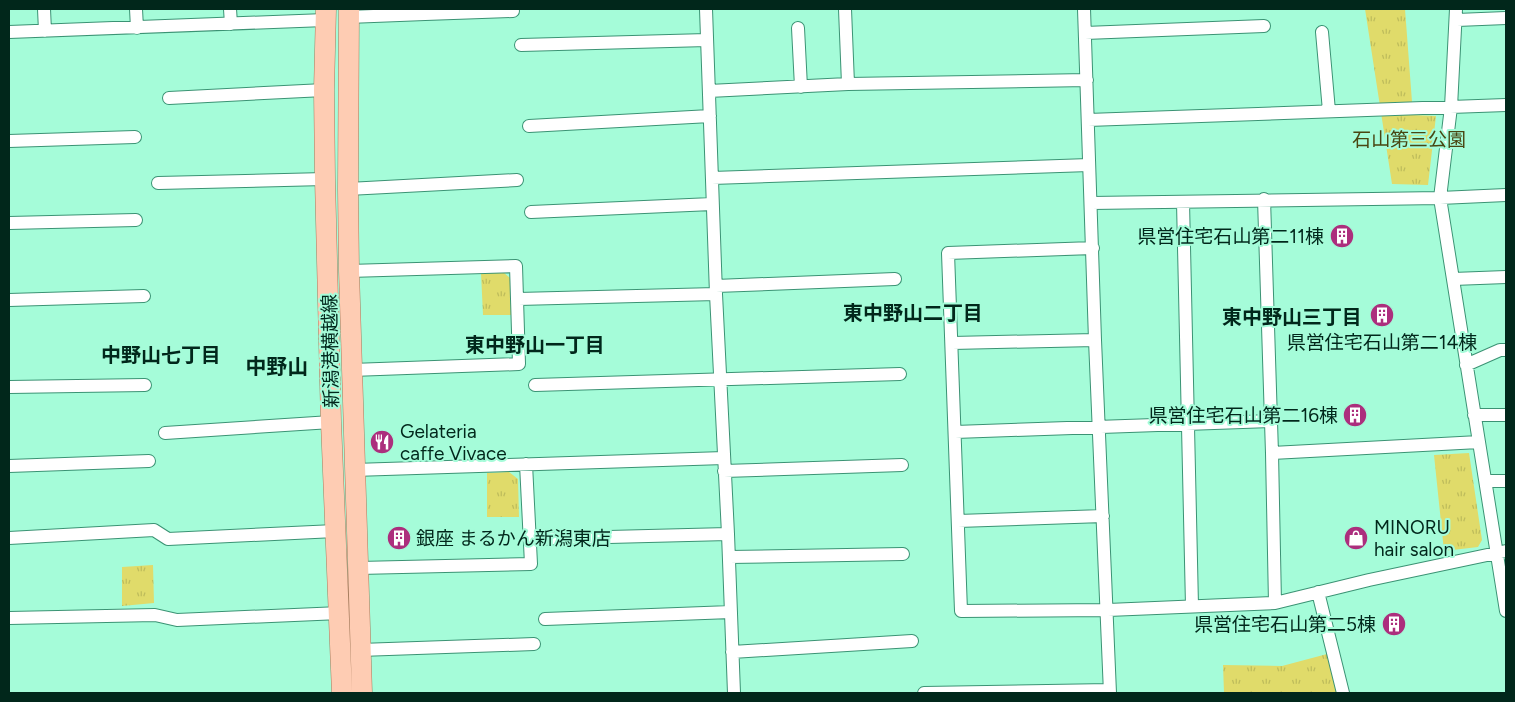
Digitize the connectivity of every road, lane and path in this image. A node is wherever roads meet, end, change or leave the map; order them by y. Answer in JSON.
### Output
{"nodes":[{"id":1,"x":44,"y":9,"type":"edge"},
{"id":2,"x":136,"y":9,"type":"edge"},
{"id":3,"x":230,"y":9,"type":"edge"},
{"id":4,"x":706,"y":9,"type":"edge"},
{"id":5,"x":845,"y":9,"type":"edge"},
{"id":6,"x":1084,"y":9,"type":"edge"},
{"id":7,"x":513,"y":11,"type":"dead end"},
{"id":8,"x":425,"y":12,"type":"edge"},
{"id":9,"x":348,"y":13,"type":"edge"},
{"id":10,"x":325,"y":14,"type":"edge"},
{"id":11,"x":1457,"y":14,"type":"edge"},
{"id":12,"x":1506,"y":18,"type":"edge"},
{"id":13,"x":231,"y":24,"type":"junction"},
{"id":14,"x":1264,"y":26,"type":"dead end"},
{"id":15,"x":136,"y":28,"type":"junction"},
{"id":16,"x":798,"y":28,"type":"dead end"},
{"id":17,"x":45,"y":31,"type":"junction"},
{"id":18,"x":9,"y":32,"type":"edge"},
{"id":19,"x":1322,"y":32,"type":"dead end"},
{"id":20,"x":1085,"y":33,"type":"junction"},
{"id":21,"x":707,"y":40,"type":"junction"},
{"id":22,"x":521,"y":45,"type":"dead end"},
{"id":23,"x":1087,"y":80,"type":"junction"},
{"id":24,"x":848,"y":84,"type":"junction"},
{"id":25,"x":801,"y":87,"type":"junction"},
{"id":26,"x":324,"y":90,"type":"junction"},
{"id":27,"x":709,"y":91,"type":"junction"},
{"id":28,"x":169,"y":98,"type":"dead end"},
{"id":29,"x":1506,"y":105,"type":"edge"},
{"id":30,"x":1451,"y":107,"type":"junction"},
{"id":31,"x":1329,"y":111,"type":"junction"},
{"id":32,"x":710,"y":116,"type":"junction"},
{"id":33,"x":1088,"y":120,"type":"junction"},
{"id":34,"x":529,"y":126,"type":"dead end"},
{"id":35,"x":135,"y":137,"type":"dead end"},
{"id":36,"x":9,"y":141,"type":"edge"},
{"id":37,"x":1089,"y":165,"type":"junction"},
{"id":38,"x":712,"y":178,"type":"junction"},
{"id":39,"x":325,"y":179,"type":"junction"},
{"id":40,"x":517,"y":180,"type":"dead end"},
{"id":41,"x":158,"y":183,"type":"dead end"},
{"id":42,"x":348,"y":189,"type":"junction"},
{"id":43,"x":1506,"y":195,"type":"edge"},
{"id":44,"x":1440,"y":198,"type":"junction"},
{"id":45,"x":1264,"y":199,"type":"junction"},
{"id":46,"x":1183,"y":202,"type":"junction"},
{"id":47,"x":1091,"y":203,"type":"junction"},
{"id":48,"x":712,"y":204,"type":"junction"},
{"id":49,"x":531,"y":212,"type":"dead end"},
{"id":50,"x":136,"y":220,"type":"dead end"},
{"id":51,"x":9,"y":223,"type":"edge"},
{"id":52,"x":1092,"y":248,"type":"junction"},
{"id":53,"x":349,"y":271,"type":"junction"},
{"id":54,"x":1506,"y":277,"type":"edge"},
{"id":55,"x":895,"y":279,"type":"dead end"},
{"id":56,"x":1453,"y":279,"type":"junction"},
{"id":57,"x":716,"y":290,"type":"junction"},
{"id":58,"x":144,"y":296,"type":"dead end"},
{"id":59,"x":518,"y":299,"type":"junction"},
{"id":60,"x":9,"y":300,"type":"edge"},
{"id":61,"x":1095,"y":340,"type":"junction"},
{"id":62,"x":952,"y":343,"type":"junction"},
{"id":63,"x":1506,"y":350,"type":"edge"},
{"id":64,"x":1466,"y":364,"type":"junction"},
{"id":65,"x":352,"y":370,"type":"junction"},
{"id":66,"x":900,"y":374,"type":"dead end"},
{"id":67,"x":721,"y":379,"type":"junction"},
{"id":68,"x":145,"y":385,"type":"dead end"},
{"id":69,"x":535,"y":385,"type":"dead end"},
{"id":70,"x":9,"y":387,"type":"edge"},
{"id":71,"x":1474,"y":415,"type":"junction"},
{"id":72,"x":1506,"y":415,"type":"edge"},
{"id":73,"x":1271,"y":421,"type":"junction"},
{"id":74,"x":331,"y":422,"type":"junction"},
{"id":75,"x":1187,"y":423,"type":"junction"},
{"id":76,"x":1099,"y":426,"type":"junction"},
{"id":77,"x":955,"y":432,"type":"junction"},
{"id":78,"x":165,"y":433,"type":"dead end"},
{"id":79,"x":1479,"y":442,"type":"junction"},
{"id":80,"x":1272,"y":453,"type":"junction"},
{"id":81,"x":724,"y":458,"type":"junction"},
{"id":82,"x":148,"y":461,"type":"dead end"},
{"id":83,"x":526,"y":464,"type":"junction"},
{"id":84,"x":902,"y":465,"type":"dead end"},
{"id":85,"x":9,"y":466,"type":"edge"},
{"id":86,"x":354,"y":470,"type":"junction"},
{"id":87,"x":724,"y":472,"type":"junction"},
{"id":88,"x":1487,"y":481,"type":"junction"},
{"id":89,"x":1506,"y":481,"type":"edge"},
{"id":90,"x":1103,"y":516,"type":"junction"},
{"id":91,"x":958,"y":520,"type":"junction"},
{"id":92,"x":335,"y":532,"type":"junction"},
{"id":93,"x":728,"y":534,"type":"junction"},
{"id":94,"x":9,"y":538,"type":"edge"},
{"id":95,"x":529,"y":539,"type":"junction"},
{"id":96,"x":1501,"y":552,"type":"edge"},
{"id":97,"x":903,"y":554,"type":"dead end"},
{"id":98,"x":729,"y":557,"type":"junction"},
{"id":99,"x":359,"y":568,"type":"junction"},
{"id":100,"x":1318,"y":592,"type":"junction"},
{"id":101,"x":1275,"y":603,"type":"junction"},
{"id":102,"x":1192,"y":606,"type":"junction"},
{"id":103,"x":1108,"y":610,"type":"junction"},
{"id":104,"x":1506,"y":611,"type":"edge"},
{"id":105,"x":731,"y":612,"type":"junction"},
{"id":106,"x":340,"y":613,"type":"junction"},
{"id":107,"x":9,"y":618,"type":"edge"},
{"id":108,"x":545,"y":620,"type":"dead end"},
{"id":109,"x":912,"y":641,"type":"dead end"},
{"id":110,"x":534,"y":644,"type":"dead end"},
{"id":111,"x":360,"y":650,"type":"junction"},
{"id":112,"x":732,"y":652,"type":"junction"},
{"id":113,"x":1110,"y":692,"type":"edge"},
{"id":114,"x":342,"y":693,"type":"edge"},
{"id":115,"x":362,"y":693,"type":"edge"},
{"id":116,"x":734,"y":693,"type":"edge"},
{"id":117,"x":924,"y":693,"type":"edge"},
{"id":118,"x":1343,"y":693,"type":"edge"}],
"edges":[{"from":1,"to":17,"type":"street"},
{"from":2,"to":15,"type":"street"},
{"from":3,"to":13,"type":"street"},
{"from":4,"to":21,"type":"street"},
{"from":5,"to":24,"type":"street"},
{"from":6,"to":20,"type":"street"},
{"from":7,"to":8,"type":"street"},
{"from":8,"to":9,"type":"street"},
{"from":9,"to":42,"type":"main road","name":"新潟港横越線"},
{"from":10,"to":13,"type":"street"},
{"from":10,"to":26,"type":"main road","name":"新潟港横越線"},
{"from":11,"to":12,"type":"street"},
{"from":11,"to":30,"type":"street"},
{"from":13,"to":15,"type":"street"},
{"from":14,"to":20,"type":"street"},
{"from":15,"to":17,"type":"street"},
{"from":16,"to":25,"type":"street"},
{"from":17,"to":18,"type":"street"},
{"from":19,"to":31,"type":"street"},
{"from":20,"to":23,"type":"street"},
{"from":21,"to":22,"type":"street"},
{"from":21,"to":27,"type":"street"},
{"from":23,"to":24,"type":"street"},
{"from":23,"to":33,"type":"street"},
{"from":24,"to":25,"type":"street"},
{"from":25,"to":27,"type":"street"},
{"from":26,"to":28,"type":"street"},
{"from":26,"to":39,"type":"main road","name":"新潟港横越線"},
{"from":27,"to":32,"type":"street"},
{"from":29,"to":30,"type":"street"},
{"from":30,"to":31,"type":"street"},
{"from":30,"to":44,"type":"street"},
{"from":31,"to":33,"type":"street"},
{"from":32,"to":34,"type":"street"},
{"from":32,"to":38,"type":"street"},
{"from":33,"to":37,"type":"street"},
{"from":35,"to":36,"type":"street"},
{"from":37,"to":38,"type":"street"},
{"from":37,"to":47,"type":"street"},
{"from":38,"to":48,"type":"street"},
{"from":39,"to":41,"type":"street"},
{"from":39,"to":74,"type":"main road","name":"新潟港横越線"},
{"from":40,"to":42,"type":"street"},
{"from":42,"to":53,"type":"main road","name":"新潟港横越線"},
{"from":43,"to":44,"type":"street"},
{"from":44,"to":45,"type":"street"},
{"from":44,"to":56,"type":"street"},
{"from":45,"to":46,"type":"street"},
{"from":45,"to":73,"type":"street"},
{"from":46,"to":47,"type":"street"},
{"from":46,"to":75,"type":"street"},
{"from":47,"to":52,"type":"street"},
{"from":48,"to":49,"type":"street"},
{"from":48,"to":57,"type":"street"},
{"from":50,"to":51,"type":"street"},
{"from":52,"to":61,"type":"street"},
{"from":52,"to":62,"type":"street"},
{"from":53,"to":59,"type":"street"},
{"from":53,"to":65,"type":"main road","name":"新潟港横越線"},
{"from":54,"to":56,"type":"street"},
{"from":55,"to":57,"type":"street"},
{"from":56,"to":64,"type":"street"},
{"from":57,"to":59,"type":"street"},
{"from":57,"to":67,"type":"street"},
{"from":58,"to":60,"type":"street"},
{"from":59,"to":65,"type":"street"},
{"from":61,"to":62,"type":"street"},
{"from":61,"to":76,"type":"street"},
{"from":62,"to":77,"type":"street"},
{"from":63,"to":64,"type":"street"},
{"from":64,"to":71,"type":"street"},
{"from":65,"to":86,"type":"main road","name":"新潟港横越線"},
{"from":66,"to":67,"type":"street"},
{"from":67,"to":69,"type":"street"},
{"from":67,"to":81,"type":"street"},
{"from":68,"to":70,"type":"street"},
{"from":71,"to":72,"type":"street"},
{"from":71,"to":79,"type":"street"},
{"from":73,"to":75,"type":"street"},
{"from":73,"to":80,"type":"street"},
{"from":74,"to":78,"type":"street"},
{"from":74,"to":92,"type":"main road","name":"新潟港横越線"},
{"from":75,"to":76,"type":"street"},
{"from":75,"to":102,"type":"street"},
{"from":76,"to":77,"type":"street"},
{"from":76,"to":90,"type":"street"},
{"from":77,"to":91,"type":"street"},
{"from":79,"to":80,"type":"street"},
{"from":79,"to":88,"type":"street"},
{"from":80,"to":101,"type":"street"},
{"from":81,"to":83,"type":"street"},
{"from":81,"to":87,"type":"street"},
{"from":82,"to":85,"type":"street"},
{"from":83,"to":86,"type":"street"},
{"from":83,"to":95,"type":"street"},
{"from":84,"to":87,"type":"street"},
{"from":86,"to":99,"type":"main road","name":"新潟港横越線"},
{"from":87,"to":93,"type":"street"},
{"from":88,"to":89,"type":"street"},
{"from":88,"to":96,"type":"street"},
{"from":90,"to":91,"type":"street"},
{"from":90,"to":103,"type":"street"},
{"from":91,"to":103,"type":"street"},
{"from":92,"to":94,"type":"street"},
{"from":92,"to":106,"type":"main road","name":"新潟港横越線"},
{"from":93,"to":95,"type":"street"},
{"from":93,"to":98,"type":"street"},
{"from":95,"to":99,"type":"street"},
{"from":96,"to":100,"type":"street"},
{"from":96,"to":104,"type":"street"},
{"from":97,"to":98,"type":"street"},
{"from":98,"to":105,"type":"street"},
{"from":99,"to":111,"type":"main road","name":"新潟港横越線"},
{"from":100,"to":101,"type":"street"},
{"from":100,"to":118,"type":"street"},
{"from":101,"to":102,"type":"street"},
{"from":102,"to":103,"type":"street"},
{"from":103,"to":113,"type":"street"},
{"from":105,"to":108,"type":"street"},
{"from":105,"to":112,"type":"street"},
{"from":106,"to":107,"type":"street"},
{"from":106,"to":114,"type":"main road","name":"新潟港横越線"},
{"from":109,"to":112,"type":"street"},
{"from":110,"to":111,"type":"street"},
{"from":111,"to":115,"type":"main road","name":"新潟港横越線"},
{"from":112,"to":116,"type":"street"},
{"from":113,"to":117,"type":"street"}]}
